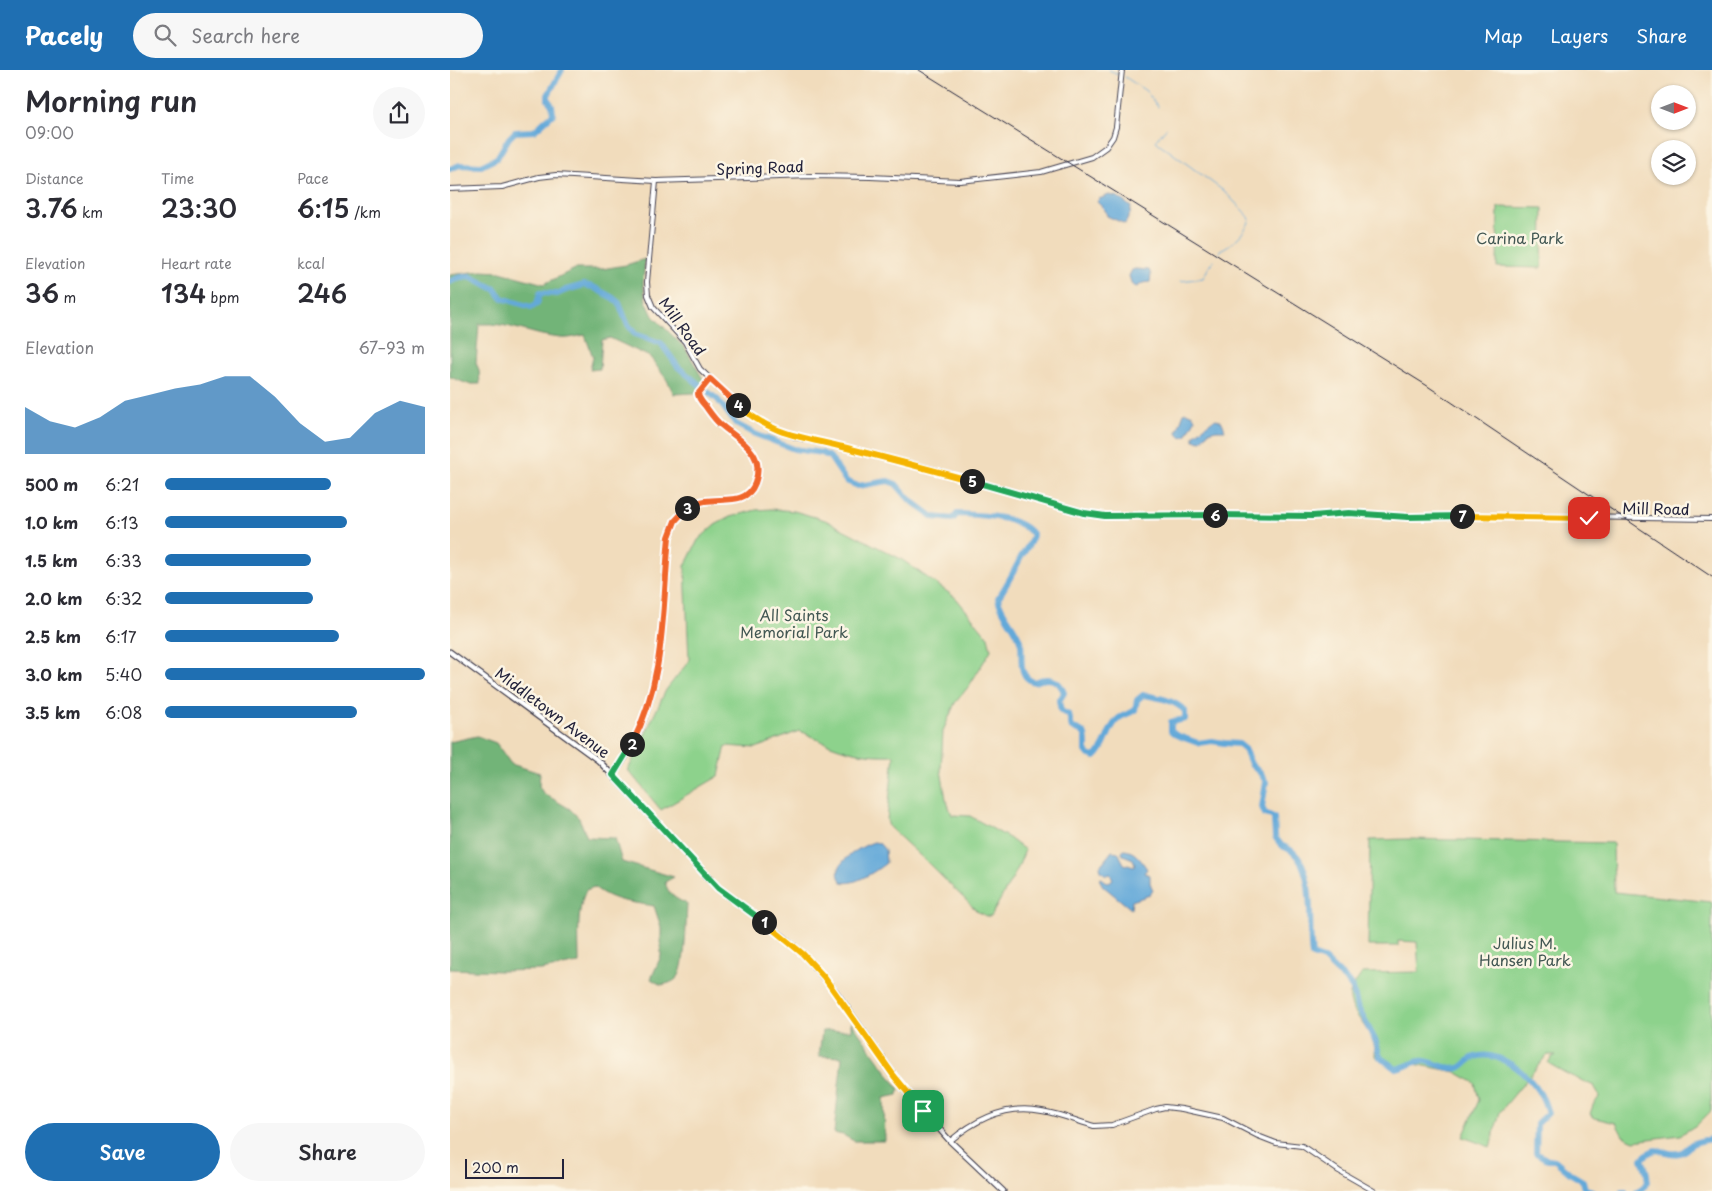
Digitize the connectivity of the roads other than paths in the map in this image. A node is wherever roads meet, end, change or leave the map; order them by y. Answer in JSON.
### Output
{"nodes":[{"id":1,"x":1122,"y":70,"type":"edge"},
{"id":2,"x":656,"y":181,"type":"junction"},
{"id":3,"x":450,"y":189,"type":"edge"},
{"id":4,"x":710,"y":379,"type":"junction"},
{"id":5,"x":1712,"y":519,"type":"edge"},
{"id":6,"x":450,"y":652,"type":"edge"},
{"id":7,"x":613,"y":775,"type":"junction"},
{"id":8,"x":950,"y":1141,"type":"junction"},
{"id":9,"x":1003,"y":1191,"type":"edge"},
{"id":10,"x":1374,"y":1191,"type":"edge"}],
"edges":[{"from":1,"to":2,"type":"street","name":"Spring Road"},
{"from":2,"to":3,"type":"street","name":"Spring Road"},
{"from":2,"to":4,"type":"street","name":"Mill Road"},
{"from":4,"to":5,"type":"street","name":"Mill Road"},
{"from":4,"to":7,"type":"street"},
{"from":6,"to":7,"type":"main road","name":"Middletown Avenue"},
{"from":7,"to":8,"type":"main road","name":"Middletown Avenue"},
{"from":8,"to":9,"type":"main road","name":"Middletown Avenue"},
{"from":8,"to":10,"type":"street"}]}
